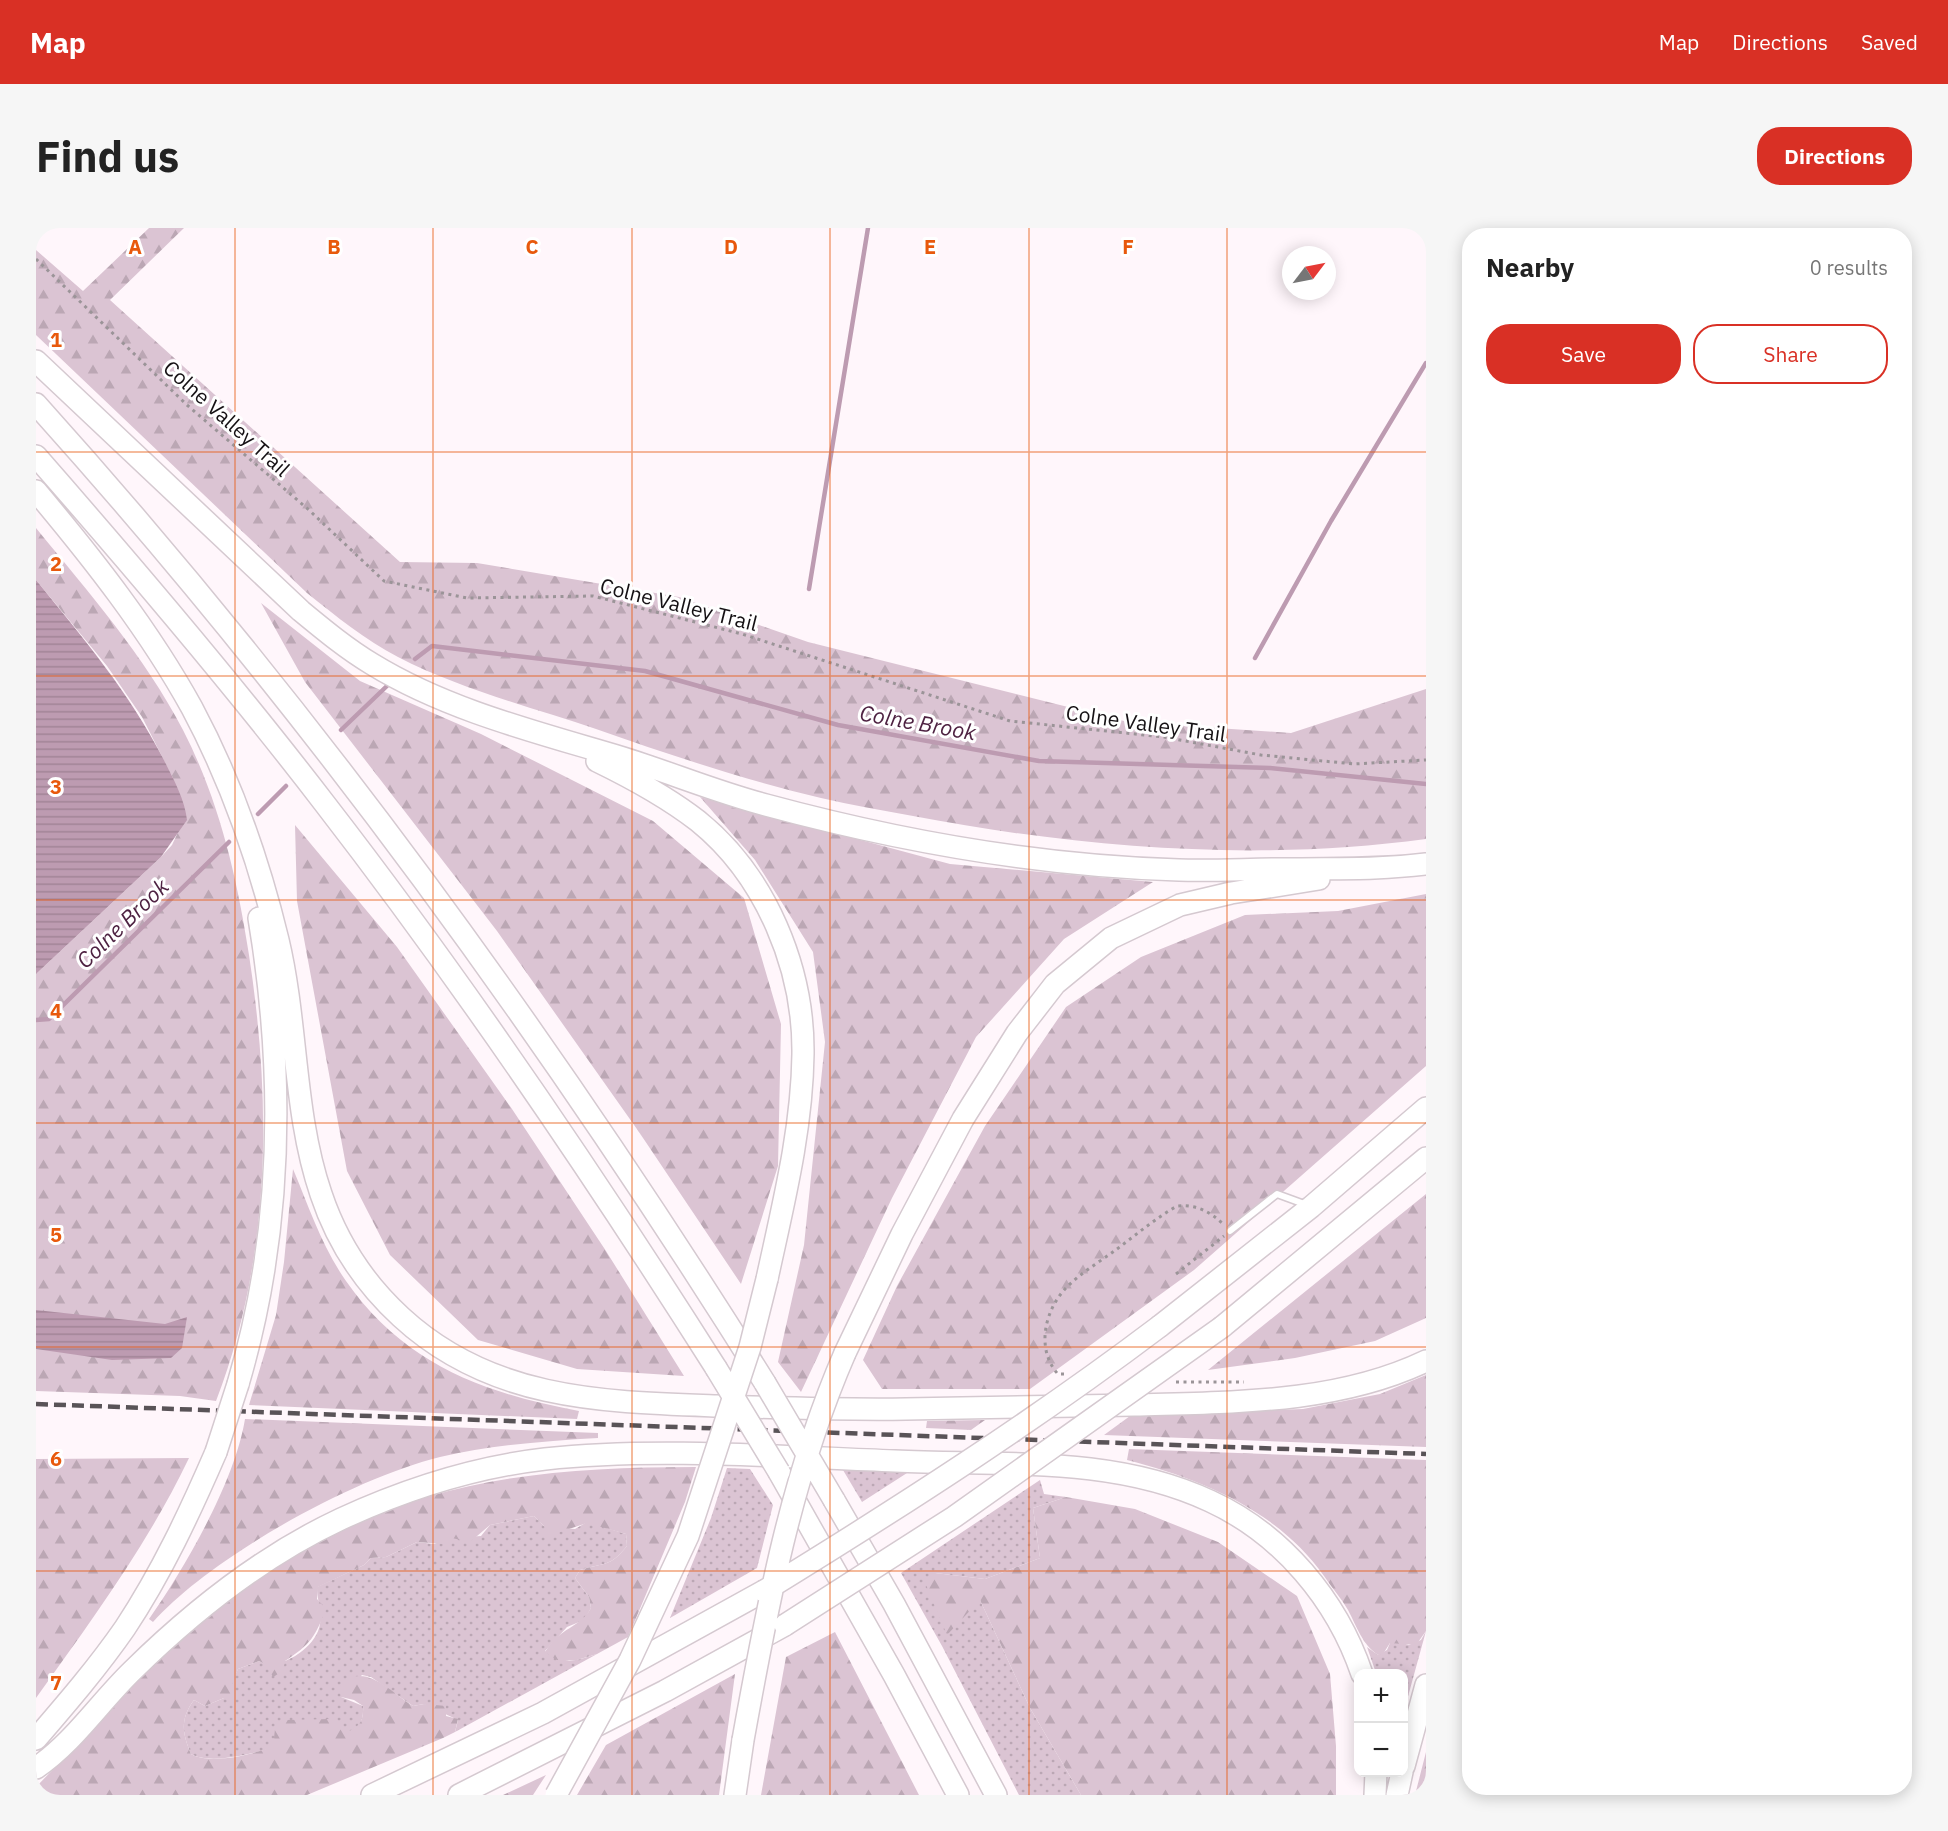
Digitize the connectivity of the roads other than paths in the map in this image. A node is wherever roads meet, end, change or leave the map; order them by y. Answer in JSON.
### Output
{"nodes":[{"id":1,"x":36,"y":361,"type":"edge"},
{"id":2,"x":36,"y":404,"type":"edge"},
{"id":3,"x":36,"y":456,"type":"edge"},
{"id":4,"x":36,"y":491,"type":"edge"},
{"id":5,"x":548,"y":737,"type":"junction"},
{"id":6,"x":1426,"y":864,"type":"edge"},
{"id":7,"x":1347,"y":871,"type":"junction"},
{"id":8,"x":263,"y":892,"type":"junction"},
{"id":9,"x":1426,"y":1108,"type":"edge"},
{"id":10,"x":1426,"y":1158,"type":"edge"},
{"id":11,"x":1311,"y":1207,"type":"junction"},
{"id":12,"x":1230,"y":1232,"type":"road end"},
{"id":13,"x":1426,"y":1361,"type":"edge"},
{"id":14,"x":1360,"y":1669,"type":"edge"},
{"id":15,"x":1426,"y":1685,"type":"edge"},
{"id":16,"x":36,"y":1739,"type":"edge"},
{"id":17,"x":1408,"y":1751,"type":"edge"},
{"id":18,"x":36,"y":1768,"type":"edge"},
{"id":19,"x":1376,"y":1777,"type":"edge"},
{"id":20,"x":1401,"y":1777,"type":"edge"},
{"id":21,"x":372,"y":1795,"type":"edge"},
{"id":22,"x":459,"y":1795,"type":"edge"},
{"id":23,"x":556,"y":1795,"type":"edge"},
{"id":24,"x":735,"y":1795,"type":"edge"},
{"id":25,"x":957,"y":1795,"type":"edge"},
{"id":26,"x":996,"y":1795,"type":"edge"},
{"id":27,"x":1376,"y":1795,"type":"edge"},
{"id":28,"x":1396,"y":1795,"type":"edge"}],
"edges":[{"from":1,"to":5,"type":"highway"},
{"from":2,"to":26,"type":"highway","bridge":true},
{"from":3,"to":25,"type":"highway","bridge":true},
{"from":4,"to":8,"type":"highway"},
{"from":5,"to":7,"type":"highway"},
{"from":5,"to":23,"type":"highway","bridge":true},
{"from":6,"to":7,"type":"highway"},
{"from":7,"to":24,"type":"highway","bridge":true},
{"from":8,"to":13,"type":"highway"},
{"from":8,"to":16,"type":"highway","bridge":true},
{"from":9,"to":11,"type":"highway"},
{"from":10,"to":22,"type":"highway","bridge":true},
{"from":11,"to":12,"type":"lane"},
{"from":11,"to":21,"type":"highway","bridge":true},
{"from":14,"to":18,"type":"highway"},
{"from":15,"to":17,"type":"highway"},
{"from":19,"to":27,"type":"highway"},
{"from":20,"to":28,"type":"highway"}]}
